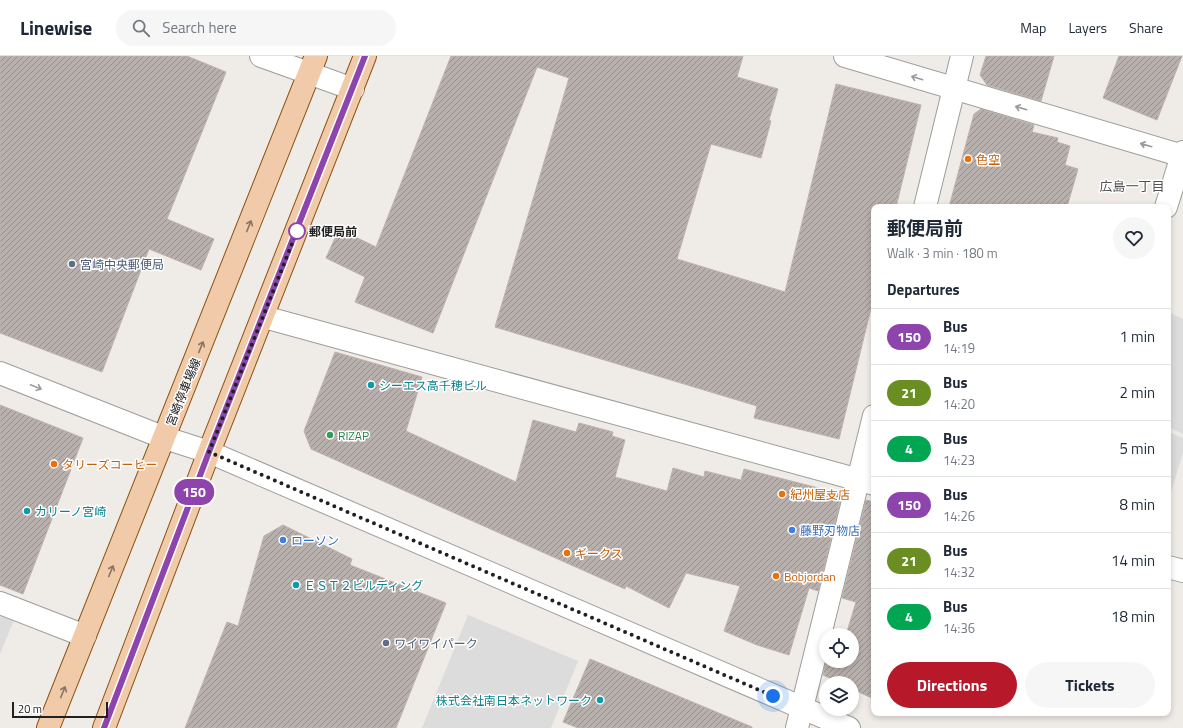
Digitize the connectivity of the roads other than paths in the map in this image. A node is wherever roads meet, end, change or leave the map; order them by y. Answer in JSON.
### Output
{"nodes":[{"id":1,"x":261,"y":56,"type":"edge"},
{"id":2,"x":365,"y":56,"type":"edge"},
{"id":3,"x":845,"y":56,"type":"edge"},
{"id":4,"x":962,"y":56,"type":"edge"},
{"id":5,"x":313,"y":65,"type":"edge"},
{"id":6,"x":353,"y":89,"type":"junction"},
{"id":7,"x":954,"y":89,"type":"junction"},
{"id":8,"x":1182,"y":154,"type":"edge"},
{"id":9,"x":926,"y":204,"type":"edge"},
{"id":10,"x":1167,"y":204,"type":"edge"},
{"id":11,"x":264,"y":317,"type":"junction"},
{"id":12,"x":0,"y":373,"type":"edge"},
{"id":13,"x":165,"y":438,"type":"junction"},
{"id":14,"x":871,"y":440,"type":"edge"},
{"id":15,"x":209,"y":452,"type":"junction"},
{"id":16,"x":866,"y":481,"type":"edge"},
{"id":17,"x":1171,"y":568,"type":"edge"},
{"id":18,"x":1183,"y":571,"type":"edge"},
{"id":19,"x":0,"y":603,"type":"edge"},
{"id":20,"x":85,"y":636,"type":"junction"},
{"id":21,"x":800,"y":718,"type":"edge"},
{"id":22,"x":48,"y":728,"type":"edge"},
{"id":23,"x":104,"y":728,"type":"edge"},
{"id":24,"x":849,"y":728,"type":"edge"}],
"edges":[{"from":1,"to":5,"type":"street"},
{"from":2,"to":6,"type":"main road"},
{"from":7,"to":3,"type":"street","one_way":true},
{"from":4,"to":7,"type":"street"},
{"from":5,"to":6,"type":"street"},
{"from":13,"to":5,"type":"main road","name":"宮崎停車場線","one_way":true},
{"from":6,"to":11,"type":"main road"},
{"from":8,"to":7,"type":"street","one_way":true},
{"from":7,"to":9,"type":"street"},
{"from":8,"to":10,"type":"street"},
{"from":11,"to":15,"type":"main road"},
{"from":11,"to":16,"type":"street"},
{"from":12,"to":13,"type":"street","one_way":true},
{"from":13,"to":15,"type":"street"},
{"from":20,"to":13,"type":"main road","name":"宮崎停車場線","one_way":true},
{"from":14,"to":16,"type":"street"},
{"from":15,"to":21,"type":"street"},
{"from":15,"to":23,"type":"main road"},
{"from":16,"to":21,"type":"street"},
{"from":17,"to":18,"type":"street"},
{"from":19,"to":20,"type":"street"},
{"from":22,"to":20,"type":"main road","name":"宮崎停車場線","one_way":true},
{"from":21,"to":24,"type":"street"}]}
